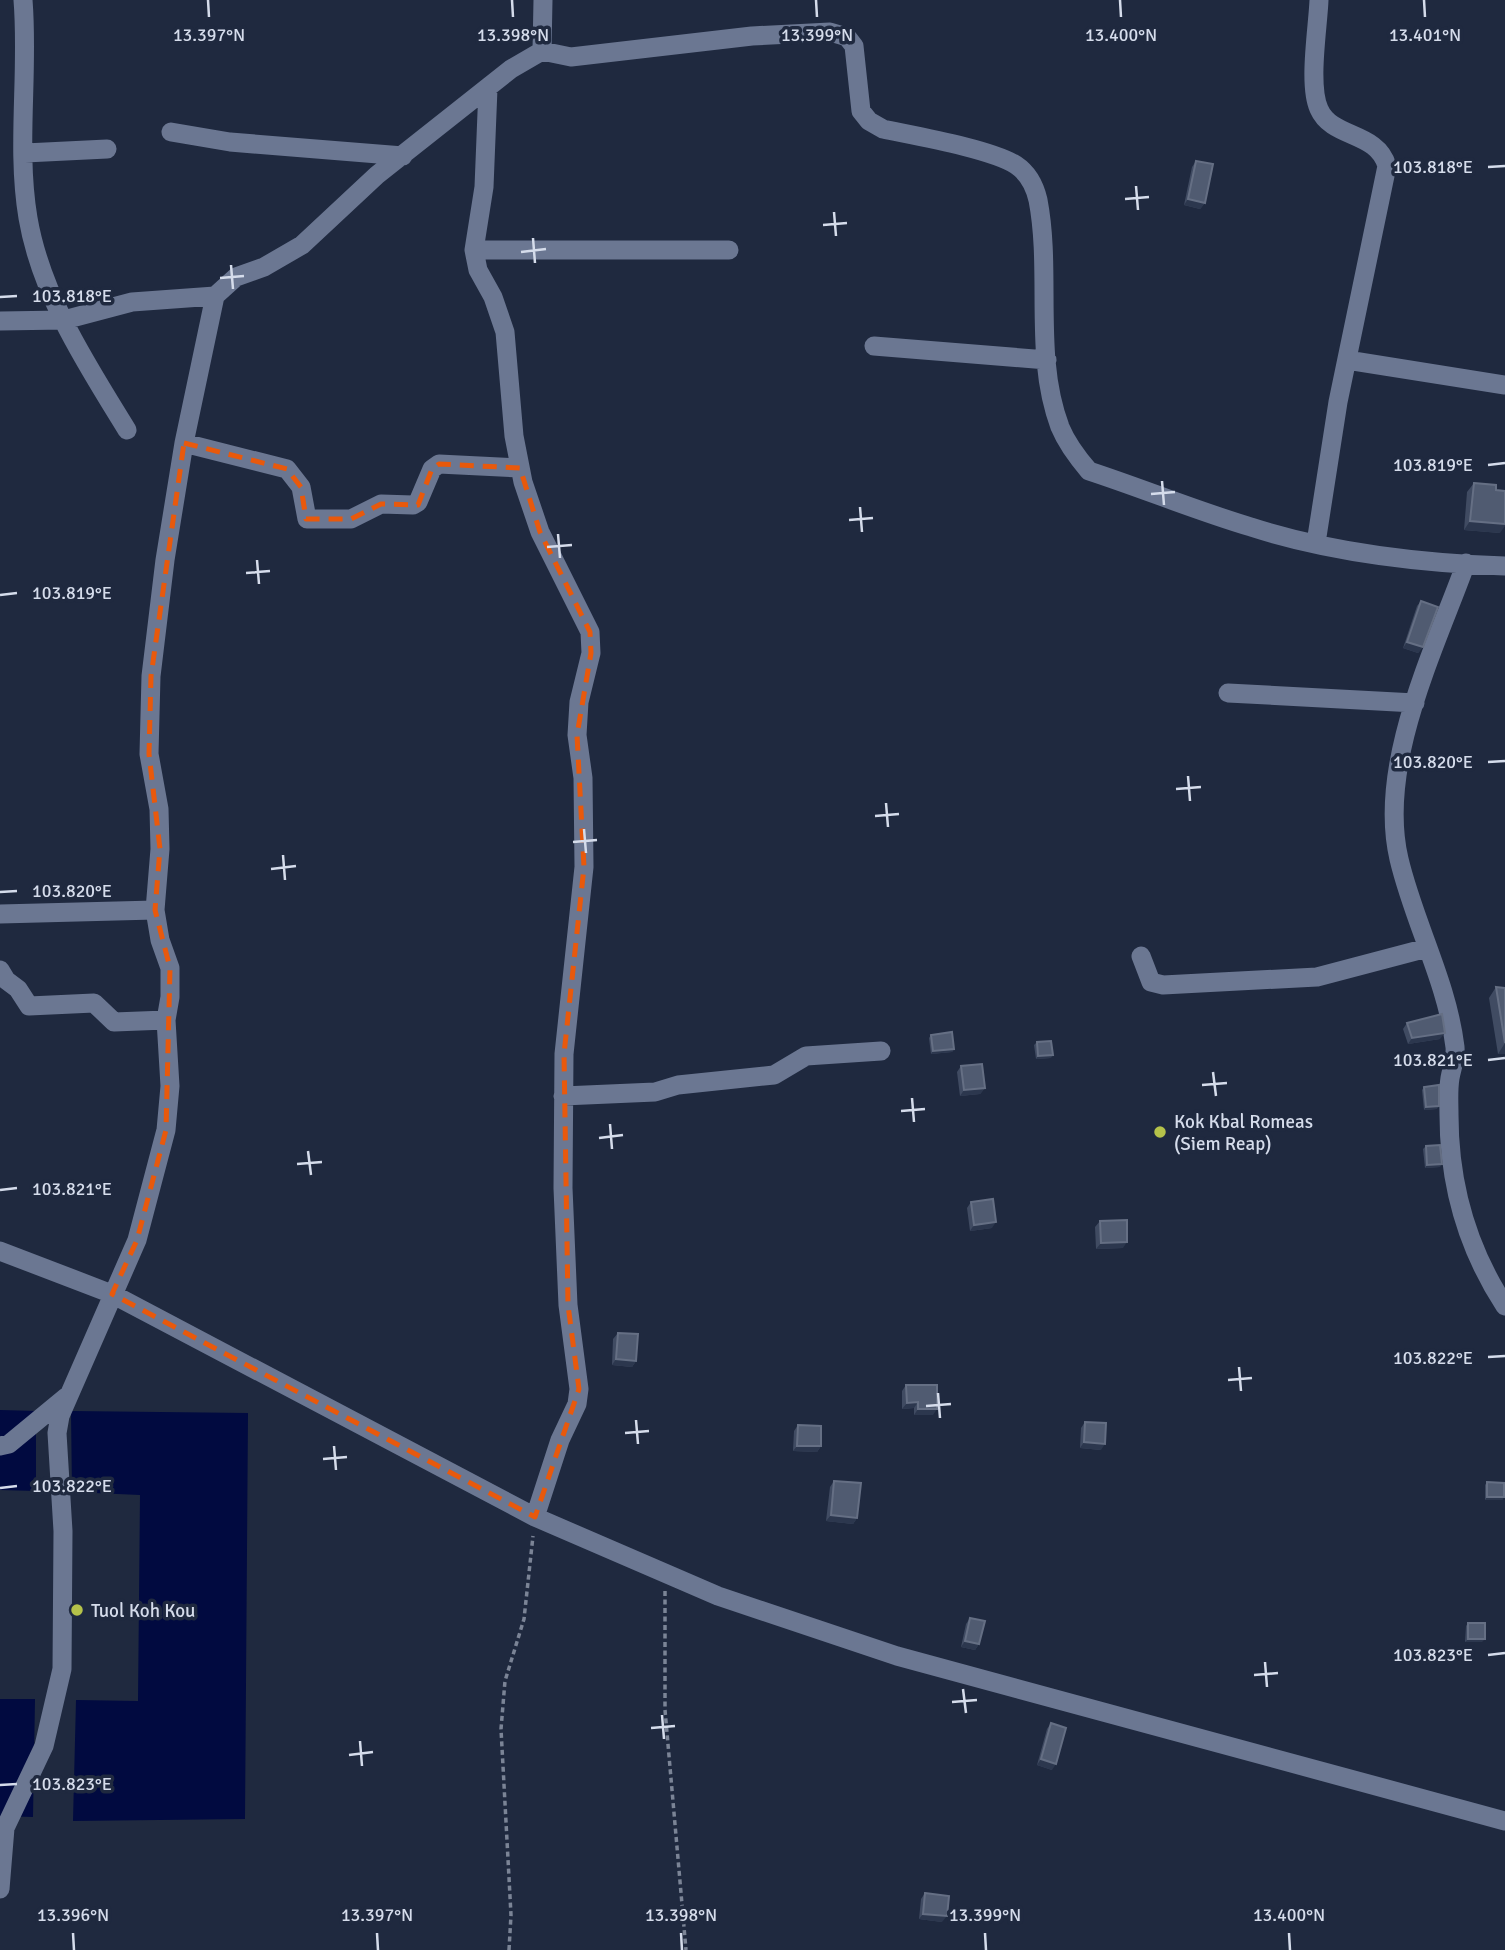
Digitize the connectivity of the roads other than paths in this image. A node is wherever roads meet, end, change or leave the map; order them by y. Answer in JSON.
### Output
{"nodes":[{"id":1,"x":23,"y":0,"type":"edge"},
{"id":2,"x":543,"y":0,"type":"edge"},
{"id":3,"x":1319,"y":0,"type":"edge"},
{"id":4,"x":542,"y":51,"type":"junction"},
{"id":5,"x":488,"y":88,"type":"junction"},
{"id":6,"x":171,"y":132,"type":"dead end"},
{"id":7,"x":107,"y":149,"type":"dead end"},
{"id":8,"x":25,"y":153,"type":"junction"},
{"id":9,"x":402,"y":156,"type":"junction"},
{"id":10,"x":474,"y":250,"type":"junction"},
{"id":11,"x":729,"y":250,"type":"dead end"},
{"id":12,"x":215,"y":296,"type":"junction"},
{"id":13,"x":64,"y":320,"type":"junction"},
{"id":14,"x":0,"y":321,"type":"edge"},
{"id":15,"x":874,"y":346,"type":"dead end"},
{"id":16,"x":1046,"y":360,"type":"junction"},
{"id":17,"x":1347,"y":360,"type":"junction"},
{"id":18,"x":1505,"y":385,"type":"edge"},
{"id":19,"x":127,"y":430,"type":"dead end"},
{"id":20,"x":184,"y":443,"type":"junction"},
{"id":21,"x":520,"y":468,"type":"junction"},
{"id":22,"x":1316,"y":543,"type":"junction"},
{"id":23,"x":1466,"y":563,"type":"junction"},
{"id":24,"x":1505,"y":566,"type":"edge"},
{"id":25,"x":1228,"y":693,"type":"dead end"},
{"id":26,"x":1415,"y":703,"type":"junction"},
{"id":27,"x":155,"y":910,"type":"junction"},
{"id":28,"x":0,"y":914,"type":"edge"},
{"id":29,"x":1427,"y":948,"type":"junction"},
{"id":30,"x":1141,"y":957,"type":"dead end"},
{"id":31,"x":0,"y":970,"type":"edge"},
{"id":32,"x":166,"y":1020,"type":"junction"},
{"id":33,"x":881,"y":1051,"type":"dead end"},
{"id":34,"x":564,"y":1096,"type":"junction"},
{"id":35,"x":0,"y":1251,"type":"edge"},
{"id":36,"x":112,"y":1294,"type":"junction"},
{"id":37,"x":1505,"y":1306,"type":"edge"},
{"id":38,"x":69,"y":1395,"type":"junction"},
{"id":39,"x":0,"y":1446,"type":"edge"},
{"id":40,"x":535,"y":1517,"type":"junction"},
{"id":41,"x":1505,"y":1821,"type":"edge"},
{"id":42,"x":0,"y":1889,"type":"edge"}],
"edges":[{"from":1,"to":8,"type":"street"},
{"from":2,"to":4,"type":"street"},
{"from":3,"to":17,"type":"street"},
{"from":4,"to":5,"type":"street"},
{"from":4,"to":16,"type":"street"},
{"from":5,"to":9,"type":"street"},
{"from":5,"to":10,"type":"street"},
{"from":6,"to":9,"type":"street"},
{"from":7,"to":8,"type":"street"},
{"from":8,"to":13,"type":"street"},
{"from":9,"to":12,"type":"street"},
{"from":10,"to":11,"type":"street"},
{"from":10,"to":21,"type":"street"},
{"from":12,"to":13,"type":"street"},
{"from":12,"to":20,"type":"street"},
{"from":13,"to":14,"type":"street"},
{"from":13,"to":19,"type":"street"},
{"from":15,"to":16,"type":"street"},
{"from":16,"to":22,"type":"street"},
{"from":17,"to":18,"type":"street"},
{"from":17,"to":22,"type":"street"},
{"from":20,"to":21,"type":"street"},
{"from":20,"to":27,"type":"street"},
{"from":21,"to":34,"type":"street"},
{"from":22,"to":23,"type":"street"},
{"from":23,"to":24,"type":"street"},
{"from":23,"to":26,"type":"street"},
{"from":25,"to":26,"type":"street"},
{"from":26,"to":29,"type":"street"},
{"from":27,"to":28,"type":"street"},
{"from":27,"to":32,"type":"street"},
{"from":29,"to":30,"type":"street"},
{"from":29,"to":37,"type":"street"},
{"from":31,"to":32,"type":"street"},
{"from":32,"to":36,"type":"street"},
{"from":33,"to":34,"type":"street"},
{"from":34,"to":40,"type":"street"},
{"from":35,"to":36,"type":"street"},
{"from":36,"to":38,"type":"street"},
{"from":36,"to":40,"type":"street"},
{"from":38,"to":39,"type":"street"},
{"from":38,"to":42,"type":"street"},
{"from":40,"to":41,"type":"street"}]}
